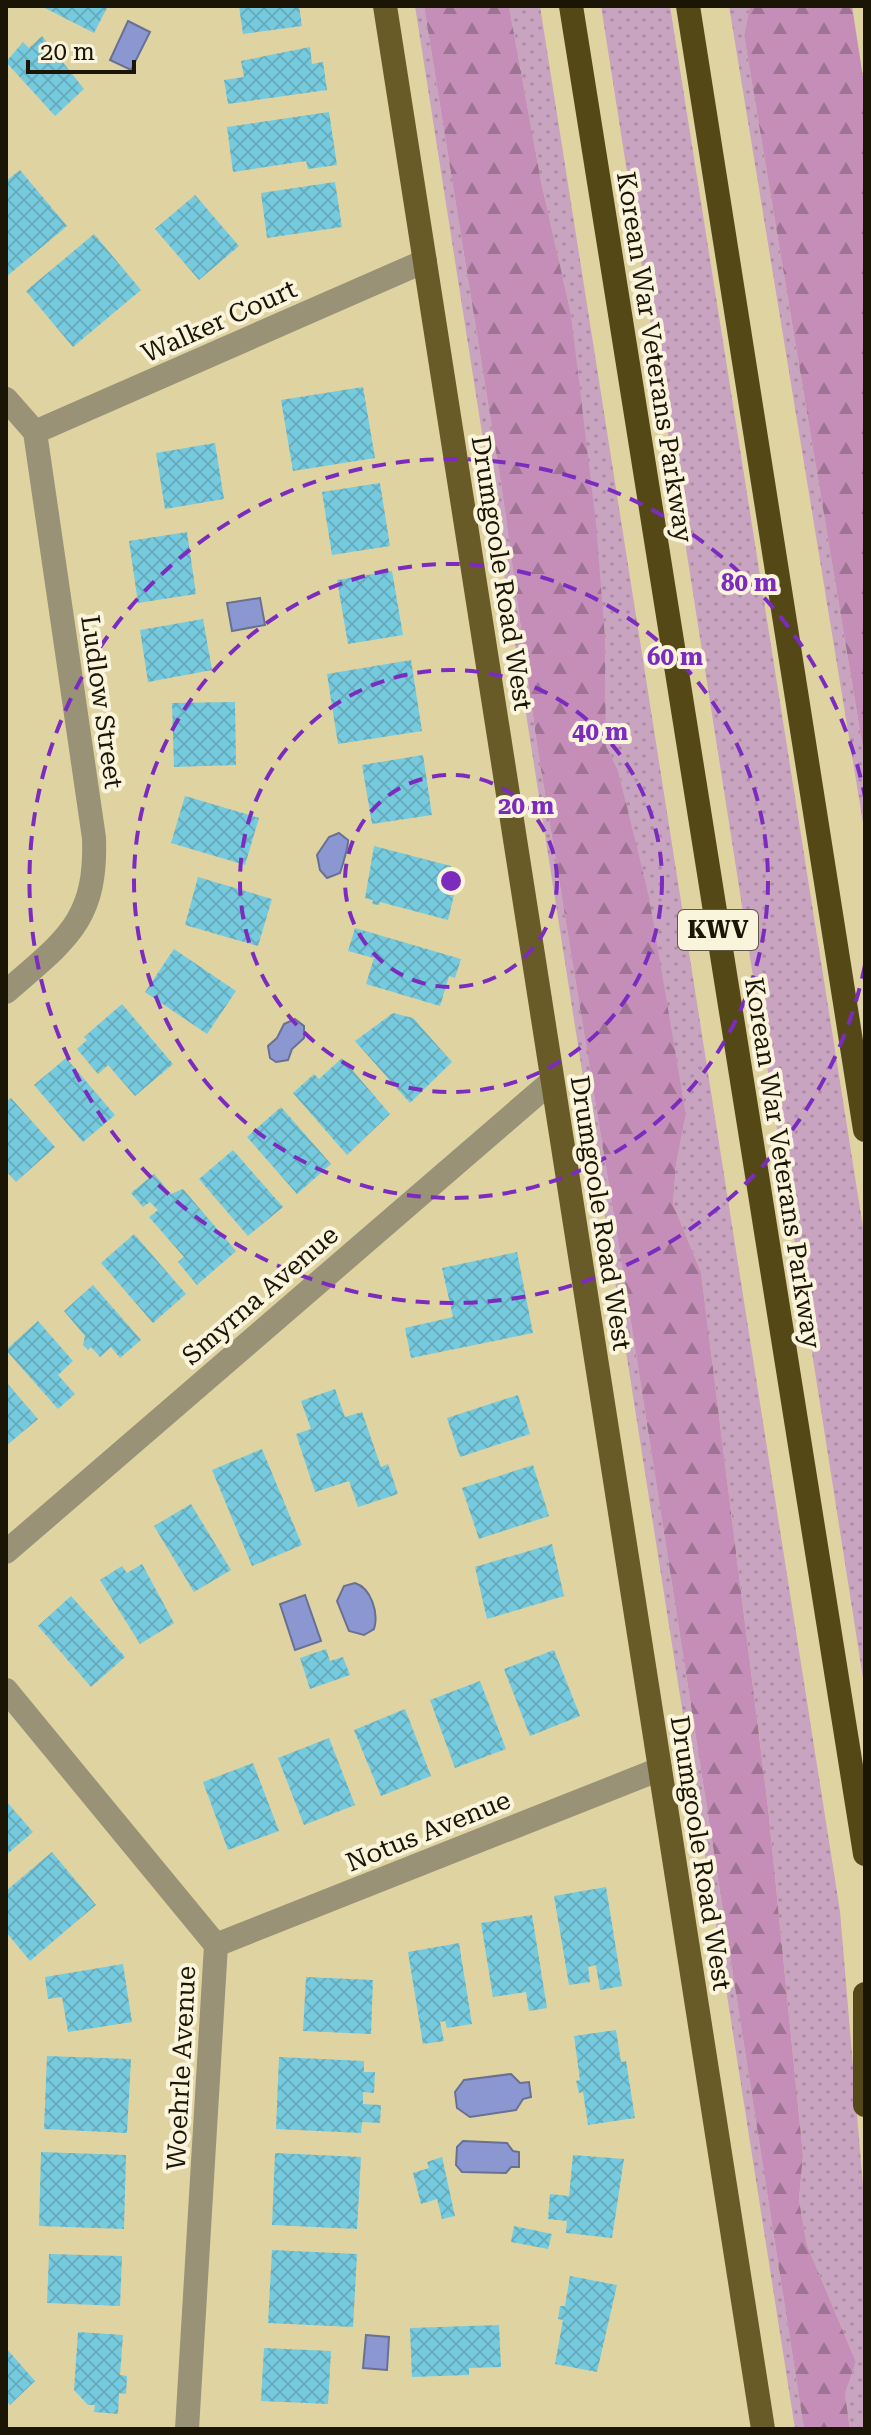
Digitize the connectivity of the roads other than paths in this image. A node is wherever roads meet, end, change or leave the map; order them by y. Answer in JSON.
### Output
{"nodes":[{"id":1,"x":385,"y":6,"type":"edge"},
{"id":2,"x":571,"y":6,"type":"edge"},
{"id":3,"x":688,"y":6,"type":"edge"},
{"id":4,"x":425,"y":261,"type":"junction"},
{"id":5,"x":6,"y":399,"type":"edge"},
{"id":6,"x":35,"y":432,"type":"junction"},
{"id":7,"x":6,"y":992,"type":"edge"},
{"id":8,"x":552,"y":1081,"type":"junction"},
{"id":9,"x":865,"y":1130,"type":"edge"},
{"id":10,"x":6,"y":1552,"type":"edge"},
{"id":11,"x":6,"y":1690,"type":"edge"},
{"id":12,"x":660,"y":1769,"type":"junction"},
{"id":13,"x":865,"y":1854,"type":"edge"},
{"id":14,"x":216,"y":1945,"type":"junction"},
{"id":15,"x":865,"y":1994,"type":"edge"},
{"id":16,"x":865,"y":2105,"type":"edge"},
{"id":17,"x":187,"y":2429,"type":"edge"},
{"id":18,"x":763,"y":2429,"type":"edge"}],
"edges":[{"from":1,"to":4,"type":"main road","name":"Drumgoole Road West"},
{"from":2,"to":13,"type":"highway","name":"Korean War Veterans Parkway","number":"KWV"},
{"from":3,"to":9,"type":"highway"},
{"from":4,"to":6,"type":"street","name":"Walker Court"},
{"from":4,"to":8,"type":"main road","name":"Drumgoole Road West"},
{"from":5,"to":6,"type":"street"},
{"from":6,"to":7,"type":"street","name":"Ludlow Street"},
{"from":8,"to":10,"type":"street","name":"Smyrna Avenue"},
{"from":8,"to":12,"type":"main road","name":"Drumgoole Road West"},
{"from":11,"to":14,"type":"street","name":"Woehrle Avenue"},
{"from":12,"to":14,"type":"street","name":"Notus Avenue"},
{"from":12,"to":18,"type":"main road","name":"Drumgoole Road West"},
{"from":14,"to":17,"type":"street","name":"Woehrle Avenue"},
{"from":15,"to":16,"type":"highway"}]}
